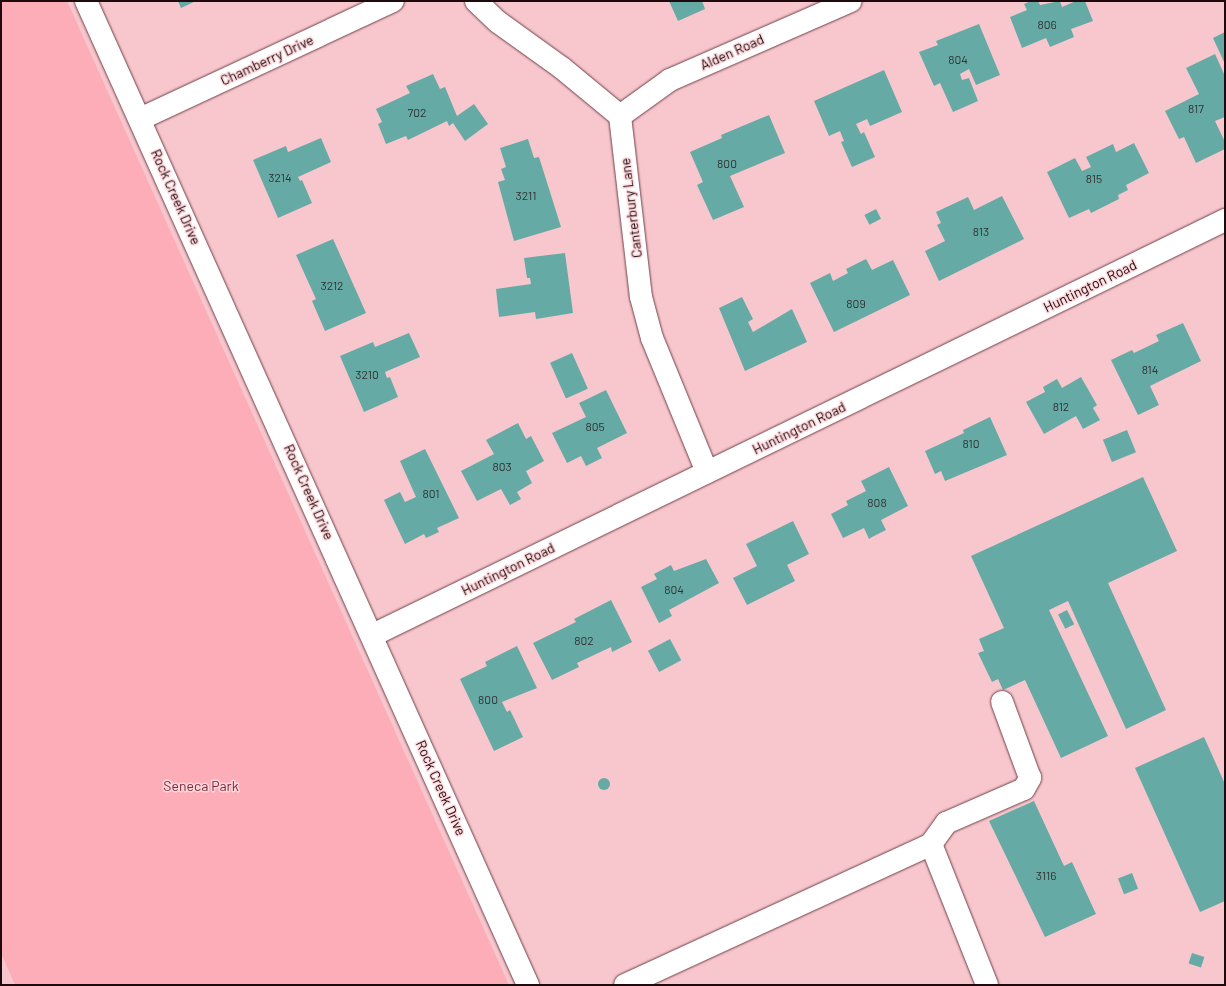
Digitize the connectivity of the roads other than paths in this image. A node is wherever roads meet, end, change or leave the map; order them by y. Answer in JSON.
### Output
{"nodes":[{"id":1,"x":86,"y":1,"type":"edge"},
{"id":2,"x":393,"y":1,"type":"edge"},
{"id":3,"x":476,"y":1,"type":"edge"},
{"id":4,"x":851,"y":1,"type":"edge"},
{"id":5,"x":620,"y":116,"type":"junction"},
{"id":6,"x":140,"y":119,"type":"junction"},
{"id":7,"x":1225,"y":220,"type":"edge"},
{"id":8,"x":707,"y":472,"type":"junction"},
{"id":9,"x":373,"y":635,"type":"junction"},
{"id":10,"x":1002,"y":702,"type":"dead end"},
{"id":11,"x":931,"y":844,"type":"junction"},
{"id":12,"x":669,"y":976,"type":"edge"},
{"id":13,"x":636,"y":982,"type":"edge"},
{"id":14,"x":528,"y":985,"type":"edge"},
{"id":15,"x":986,"y":985,"type":"edge"}],
"edges":[{"from":1,"to":6,"type":"street","name":"Rock Creek Drive"},
{"from":2,"to":6,"type":"street","name":"Chamberry Drive"},
{"from":3,"to":5,"type":"street"},
{"from":4,"to":5,"type":"street","name":"Alden Road"},
{"from":5,"to":8,"type":"street","name":"Canterbury Lane"},
{"from":6,"to":9,"type":"street","name":"Rock Creek Drive"},
{"from":7,"to":8,"type":"street","name":"Huntington Road"},
{"from":8,"to":9,"type":"street","name":"Huntington Road"},
{"from":9,"to":14,"type":"street","name":"Rock Creek Drive"},
{"from":10,"to":11,"type":"street"},
{"from":11,"to":12,"type":"street"},
{"from":11,"to":15,"type":"street"},
{"from":12,"to":13,"type":"street"}]}
